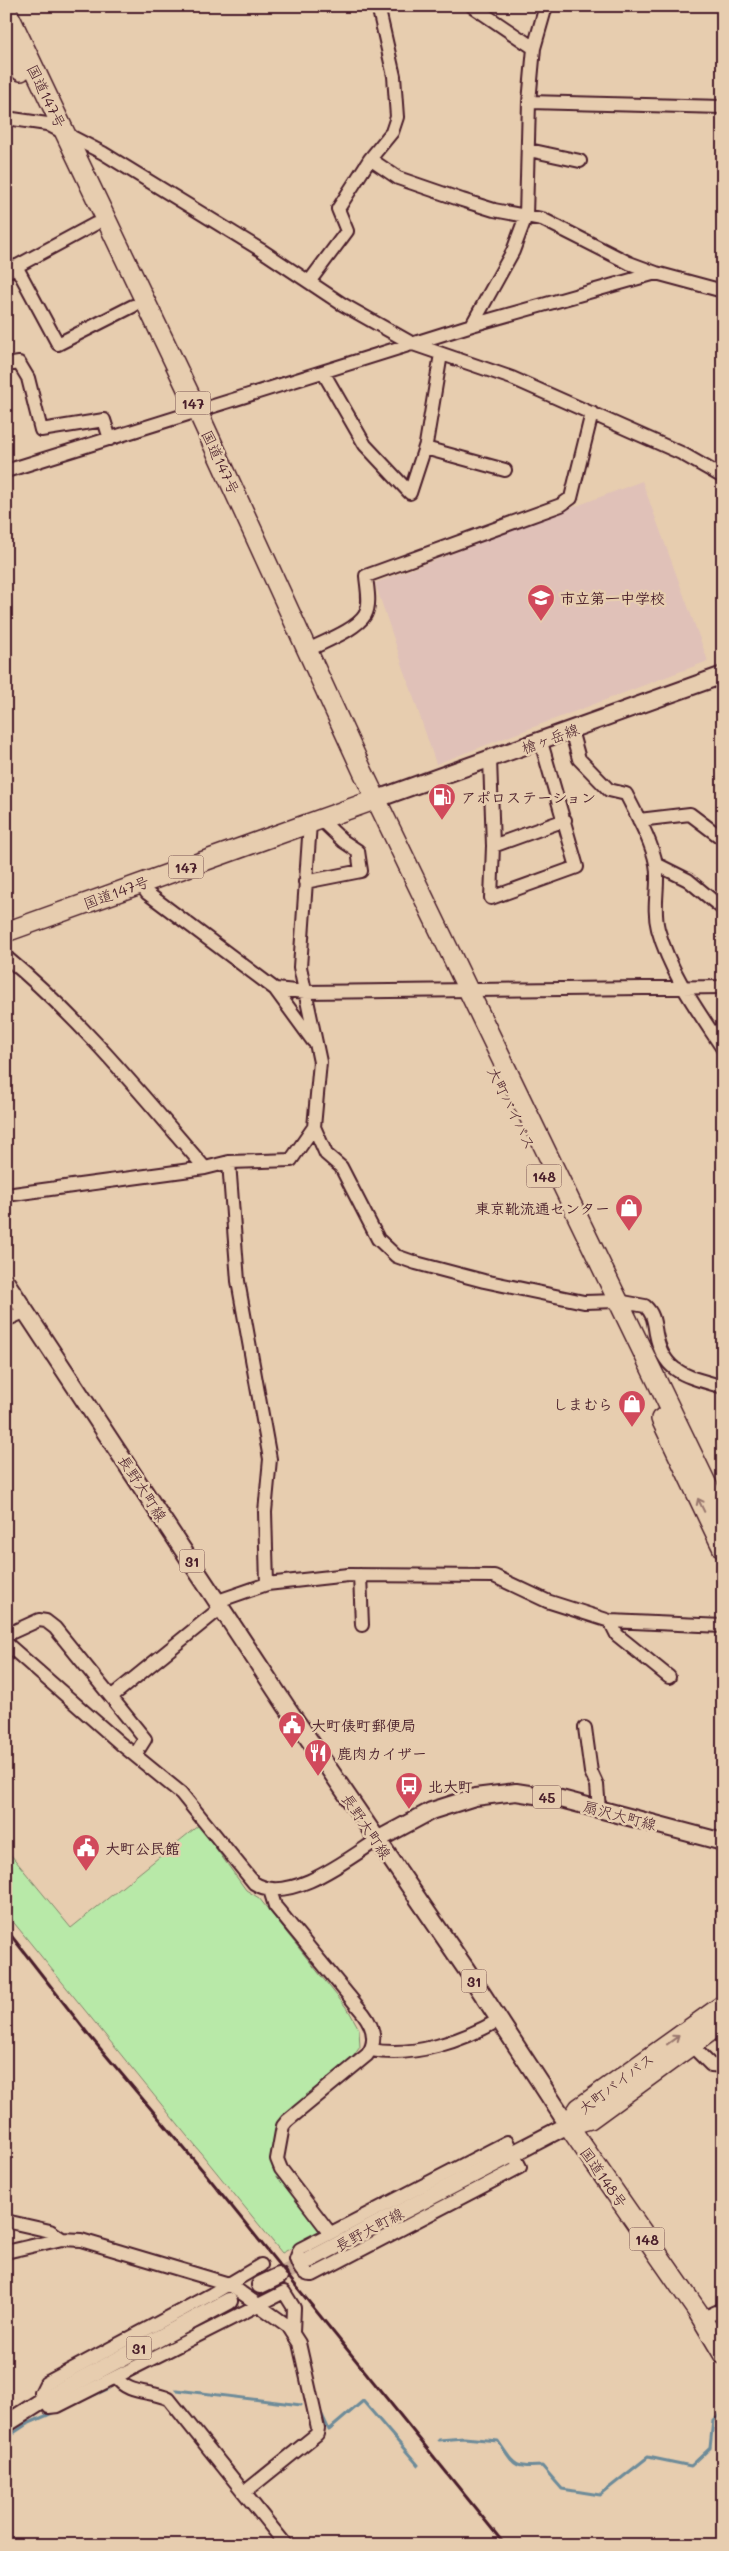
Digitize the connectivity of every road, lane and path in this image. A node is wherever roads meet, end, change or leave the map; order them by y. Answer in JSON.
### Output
{"nodes":[{"id":1,"x":378,"y":6,"type":"edge"},
{"id":2,"x":472,"y":6,"type":"edge"},
{"id":3,"x":546,"y":6,"type":"edge"},
{"id":4,"x":6,"y":8,"type":"edge"},
{"id":5,"x":6,"y":40,"type":"edge"},
{"id":6,"x":534,"y":48,"type":"junction"},
{"id":7,"x":529,"y":102,"type":"junction"},
{"id":8,"x":723,"y":107,"type":"edge"},
{"id":9,"x":6,"y":118,"type":"edge"},
{"id":10,"x":47,"y":124,"type":"junction"},
{"id":11,"x":66,"y":136,"type":"junction"},
{"id":12,"x":529,"y":150,"type":"junction"},
{"id":13,"x":370,"y":159,"type":"junction"},
{"id":14,"x":580,"y":161,"type":"dead end"},
{"id":15,"x":526,"y":216,"type":"junction"},
{"id":16,"x":95,"y":224,"type":"junction"},
{"id":17,"x":11,"y":269,"type":"edge"},
{"id":18,"x":656,"y":273,"type":"junction"},
{"id":19,"x":309,"y":282,"type":"junction"},
{"id":20,"x":723,"y":291,"type":"edge"},
{"id":21,"x":133,"y":306,"type":"junction"},
{"id":22,"x":472,"y":325,"type":"junction"},
{"id":23,"x":413,"y":344,"type":"junction"},
{"id":24,"x":441,"y":354,"type":"junction"},
{"id":25,"x":6,"y":365,"type":"edge"},
{"id":26,"x":323,"y":372,"type":"junction"},
{"id":27,"x":592,"y":413,"type":"junction"},
{"id":28,"x":193,"y":414,"type":"junction"},
{"id":29,"x":110,"y":439,"type":"junction"},
{"id":30,"x":425,"y":448,"type":"junction"},
{"id":31,"x":505,"y":470,"type":"dead end"},
{"id":32,"x":6,"y":472,"type":"edge"},
{"id":33,"x":723,"y":476,"type":"edge"},
{"id":34,"x":308,"y":650,"type":"junction"},
{"id":35,"x":723,"y":675,"type":"edge"},
{"id":36,"x":571,"y":730,"type":"junction"},
{"id":37,"x":540,"y":742,"type":"junction"},
{"id":38,"x":490,"y":759,"type":"junction"},
{"id":39,"x":372,"y":801,"type":"junction"},
{"id":40,"x":565,"y":820,"type":"junction"},
{"id":41,"x":639,"y":820,"type":"junction"},
{"id":42,"x":315,"y":821,"type":"junction"},
{"id":43,"x":723,"y":839,"type":"edge"},
{"id":44,"x":493,"y":846,"type":"junction"},
{"id":45,"x":656,"y":864,"type":"junction"},
{"id":46,"x":305,"y":882,"type":"junction"},
{"id":47,"x":140,"y":883,"type":"junction"},
{"id":48,"x":723,"y":909,"type":"edge"},
{"id":49,"x":6,"y":932,"type":"edge"},
{"id":50,"x":6,"y":957,"type":"edge"},
{"id":51,"x":682,"y":986,"type":"junction"},
{"id":52,"x":723,"y":987,"type":"edge"},
{"id":53,"x":275,"y":989,"type":"junction"},
{"id":54,"x":462,"y":989,"type":"junction"},
{"id":55,"x":306,"y":992,"type":"junction"},
{"id":56,"x":314,"y":1042,"type":"junction"},
{"id":57,"x":723,"y":1049,"type":"edge"},
{"id":58,"x":314,"y":1127,"type":"junction"},
{"id":59,"x":229,"y":1162,"type":"junction"},
{"id":60,"x":205,"y":1168,"type":"junction"},
{"id":61,"x":6,"y":1195,"type":"edge"},
{"id":62,"x":6,"y":1282,"type":"edge"},
{"id":63,"x":611,"y":1301,"type":"junction"},
{"id":64,"x":26,"y":1311,"type":"junction"},
{"id":65,"x":6,"y":1320,"type":"edge"},
{"id":66,"x":723,"y":1387,"type":"edge"},
{"id":67,"x":723,"y":1518,"type":"edge"},
{"id":68,"x":723,"y":1549,"type":"edge"},
{"id":69,"x":360,"y":1575,"type":"junction"},
{"id":70,"x":267,"y":1584,"type":"junction"},
{"id":71,"x":220,"y":1604,"type":"junction"},
{"id":72,"x":610,"y":1621,"type":"junction"},
{"id":73,"x":362,"y":1625,"type":"dead end"},
{"id":74,"x":723,"y":1626,"type":"edge"},
{"id":75,"x":6,"y":1635,"type":"edge"},
{"id":76,"x":6,"y":1643,"type":"edge"},
{"id":77,"x":669,"y":1677,"type":"dead end"},
{"id":78,"x":111,"y":1697,"type":"junction"},
{"id":79,"x":585,"y":1728,"type":"dead end"},
{"id":80,"x":135,"y":1755,"type":"junction"},
{"id":81,"x":599,"y":1809,"type":"junction"},
{"id":82,"x":377,"y":1840,"type":"junction"},
{"id":83,"x":723,"y":1842,"type":"edge"},
{"id":84,"x":270,"y":1890,"type":"junction"},
{"id":85,"x":723,"y":2005,"type":"edge"},
{"id":86,"x":499,"y":2020,"type":"junction"},
{"id":87,"x":723,"y":2022,"type":"edge"},
{"id":88,"x":691,"y":2045,"type":"junction"},
{"id":89,"x":371,"y":2050,"type":"junction"},
{"id":90,"x":723,"y":2066,"type":"edge"},
{"id":91,"x":568,"y":2125,"type":"junction"},
{"id":92,"x":513,"y":2154,"type":"junction"},
{"id":93,"x":6,"y":2221,"type":"edge"},
{"id":94,"x":330,"y":2233,"type":"junction"},
{"id":95,"x":62,"y":2239,"type":"junction"},
{"id":96,"x":6,"y":2252,"type":"edge"},
{"id":97,"x":309,"y":2260,"type":"tunnel mouth"},
{"id":98,"x":261,"y":2265,"type":"dead end"},
{"id":99,"x":279,"y":2276,"type":"tunnel mouth"},
{"id":100,"x":229,"y":2284,"type":"junction"},
{"id":101,"x":260,"y":2285,"type":"dead end"},
{"id":102,"x":229,"y":2301,"type":"dead end"},
{"id":103,"x":259,"y":2305,"type":"junction"},
{"id":104,"x":723,"y":2309,"type":"edge"},
{"id":105,"x":701,"y":2319,"type":"junction"},
{"id":106,"x":293,"y":2332,"type":"junction"},
{"id":107,"x":723,"y":2354,"type":"edge"},
{"id":108,"x":116,"y":2377,"type":"junction"},
{"id":109,"x":43,"y":2400,"type":"junction"},
{"id":110,"x":6,"y":2424,"type":"edge"},
{"id":111,"x":244,"y":2492,"type":"junction"},
{"id":112,"x":286,"y":2545,"type":"edge"}],
"edges":[{"from":1,"to":13,"type":"street"},
{"from":2,"to":6,"type":"street"},
{"from":3,"to":6,"type":"street"},
{"from":4,"to":11,"type":"highway","name":"国道147号","number":"147"},
{"from":5,"to":10,"type":"highway","name":"国道147号","number":"147"},
{"from":6,"to":7,"type":"street"},
{"from":7,"to":8,"type":"street"},
{"from":7,"to":12,"type":"street"},
{"from":9,"to":10,"type":"street"},
{"from":10,"to":11,"type":"street"},
{"from":10,"to":16,"type":"highway","name":"国道147号","number":"147"},
{"from":11,"to":19,"type":"street"},
{"from":11,"to":28,"type":"highway","name":"国道147号","number":"147"},
{"from":12,"to":14,"type":"street"},
{"from":12,"to":15,"type":"street"},
{"from":13,"to":15,"type":"street"},
{"from":13,"to":19,"type":"street"},
{"from":15,"to":18,"type":"street"},
{"from":15,"to":22,"type":"street"},
{"from":16,"to":17,"type":"street"},
{"from":16,"to":21,"type":"highway","name":"国道147号","number":"147"},
{"from":17,"to":21,"type":"street"},
{"from":18,"to":20,"type":"street"},
{"from":18,"to":22,"type":"street"},
{"from":19,"to":23,"type":"street"},
{"from":21,"to":28,"type":"highway","name":"国道147号","number":"147"},
{"from":22,"to":23,"type":"street"},
{"from":23,"to":24,"type":"street"},
{"from":23,"to":26,"type":"street"},
{"from":24,"to":27,"type":"street"},
{"from":24,"to":30,"type":"street"},
{"from":25,"to":29,"type":"street"},
{"from":26,"to":28,"type":"street"},
{"from":26,"to":30,"type":"street"},
{"from":27,"to":33,"type":"street"},
{"from":27,"to":34,"type":"street"},
{"from":28,"to":29,"type":"street"},
{"from":28,"to":34,"type":"highway","name":"国道147号","number":"147"},
{"from":28,"to":39,"type":"highway","name":"国道147号","number":"147"},
{"from":29,"to":32,"type":"street"},
{"from":30,"to":31,"type":"street"},
{"from":34,"to":39,"type":"highway","name":"国道147号","number":"147"},
{"from":35,"to":36,"type":"main road","name":"槍ヶ岳線"},
{"from":36,"to":37,"type":"main road","name":"槍ヶ岳線"},
{"from":36,"to":41,"type":"street"},
{"from":37,"to":38,"type":"main road","name":"槍ヶ岳線"},
{"from":37,"to":40,"type":"street"},
{"from":38,"to":39,"type":"main road","name":"槍ヶ岳線"},
{"from":38,"to":44,"type":"street"},
{"from":39,"to":42,"type":"highway","name":"国道147号","number":"147"},
{"from":39,"to":54,"type":"highway","name":"大町バイパス","number":"148"},
{"from":40,"to":44,"type":"street"},
{"from":40,"to":44,"type":"street"},
{"from":41,"to":43,"type":"street"},
{"from":41,"to":45,"type":"street"},
{"from":42,"to":46,"type":"street"},
{"from":42,"to":46,"type":"street"},
{"from":42,"to":47,"type":"highway","name":"国道147号","number":"147"},
{"from":45,"to":48,"type":"street"},
{"from":45,"to":51,"type":"street"},
{"from":46,"to":55,"type":"street"},
{"from":47,"to":49,"type":"highway","name":"国道147号","number":"147"},
{"from":47,"to":53,"type":"street"},
{"from":50,"to":60,"type":"street"},
{"from":51,"to":52,"type":"street"},
{"from":51,"to":54,"type":"street"},
{"from":51,"to":57,"type":"street"},
{"from":53,"to":55,"type":"street"},
{"from":53,"to":56,"type":"street"},
{"from":54,"to":55,"type":"street"},
{"from":54,"to":63,"type":"highway","name":"大町バイパス","number":"148"},
{"from":55,"to":56,"type":"street"},
{"from":56,"to":58,"type":"street"},
{"from":58,"to":59,"type":"street"},
{"from":58,"to":63,"type":"street"},
{"from":59,"to":60,"type":"street"},
{"from":59,"to":70,"type":"street"},
{"from":60,"to":61,"type":"street"},
{"from":62,"to":64,"type":"main road","name":"長野大町線","number":"31"},
{"from":63,"to":66,"type":"street"},
{"from":63,"to":67,"type":"highway","name":"大町バイパス","number":"148"},
{"from":68,"to":63,"type":"highway","name":"大町バイパス","number":"148","one_way":true},
{"from":64,"to":65,"type":"street"},
{"from":64,"to":71,"type":"main road","name":"長野大町線","number":"31"},
{"from":69,"to":70,"type":"street"},
{"from":69,"to":72,"type":"street"},
{"from":69,"to":73,"type":"street"},
{"from":70,"to":71,"type":"street"},
{"from":71,"to":78,"type":"street"},
{"from":71,"to":82,"type":"main road","name":"長野大町線","number":"31"},
{"from":72,"to":74,"type":"street"},
{"from":72,"to":77,"type":"street"},
{"from":75,"to":78,"type":"street"},
{"from":76,"to":80,"type":"street"},
{"from":78,"to":80,"type":"street"},
{"from":79,"to":81,"type":"street"},
{"from":80,"to":84,"type":"street"},
{"from":81,"to":82,"type":"main road","name":"扇沢大町線","number":"45"},
{"from":81,"to":83,"type":"main road","name":"扇沢大町線","number":"45"},
{"from":82,"to":84,"type":"street"},
{"from":82,"to":86,"type":"main road","name":"長野大町線","number":"31"},
{"from":84,"to":89,"type":"street"},
{"from":91,"to":85,"type":"highway","name":"大町バイパス","one_way":true},
{"from":86,"to":89,"type":"street"},
{"from":86,"to":91,"type":"main road","name":"長野大町線","number":"31"},
{"from":87,"to":88,"type":"highway","name":"大町バイパス"},
{"from":88,"to":90,"type":"street"},
{"from":88,"to":91,"type":"highway","name":"大町バイパス"},
{"from":89,"to":94,"type":"street"},
{"from":91,"to":92,"type":"main road","name":"長野大町線"},
{"from":91,"to":105,"type":"highway","name":"国道148号","number":"148"},
{"from":92,"to":94,"type":"street"},
{"from":92,"to":94,"type":"street"},
{"from":92,"to":97,"type":"main road","name":"長野大町線"},
{"from":93,"to":95,"type":"street"},
{"from":95,"to":96,"type":"street"},
{"from":95,"to":100,"type":"street"},
{"from":98,"to":100,"type":"street"},
{"from":99,"to":101,"type":"main road"},
{"from":100,"to":103,"type":"street"},
{"from":100,"to":109,"type":"street"},
{"from":102,"to":109,"type":"main road","number":"31"},
{"from":103,"to":106,"type":"street"},
{"from":103,"to":106,"type":"street"},
{"from":103,"to":108,"type":"street"},
{"from":104,"to":105,"type":"street"},
{"from":105,"to":107,"type":"highway","name":"国道148号","number":"148"},
{"from":106,"to":111,"type":"street"},
{"from":108,"to":109,"type":"street"},
{"from":108,"to":111,"type":"street"},
{"from":109,"to":110,"type":"main road","number":"31"},
{"from":111,"to":112,"type":"street"}]}
